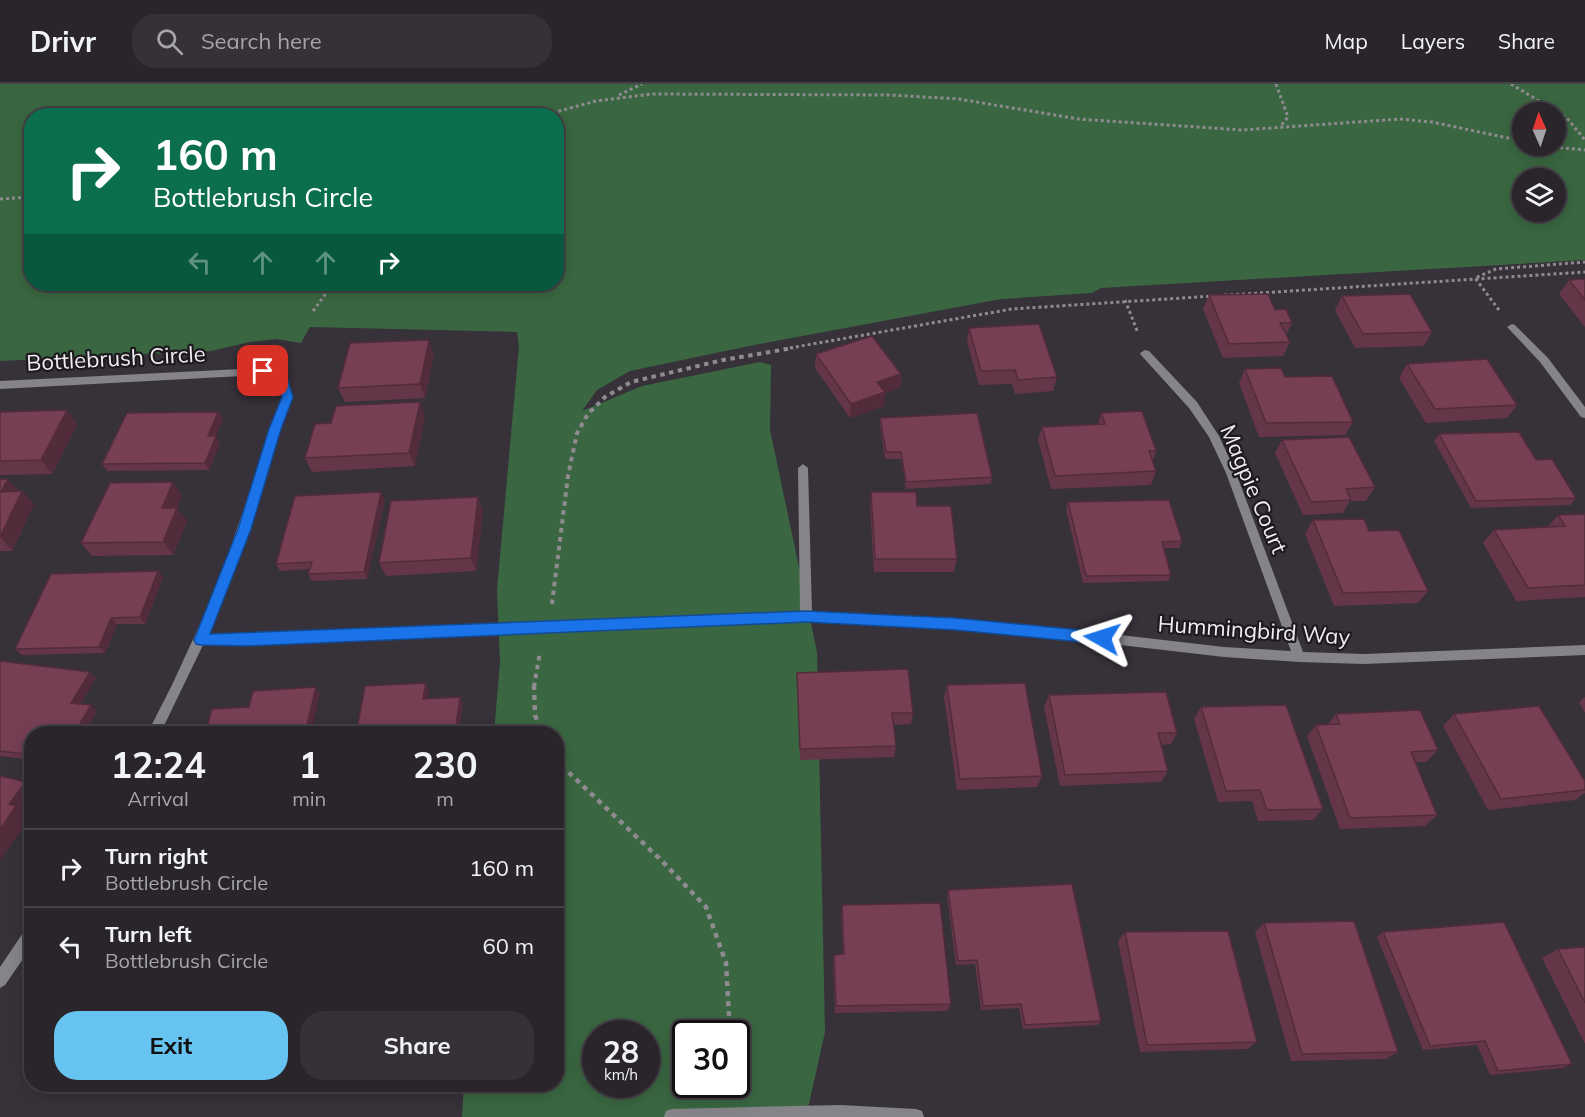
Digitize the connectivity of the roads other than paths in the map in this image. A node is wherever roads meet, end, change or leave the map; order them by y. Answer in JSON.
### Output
{"nodes":[{"id":1,"x":1512,"y":327,"type":"road end"},
{"id":2,"x":1145,"y":353,"type":"road end"},
{"id":3,"x":0,"y":385,"type":"edge"},
{"id":4,"x":1585,"y":414,"type":"edge"},
{"id":5,"x":803,"y":468,"type":"dead end"},
{"id":6,"x":806,"y":617,"type":"junction"},
{"id":7,"x":201,"y":640,"type":"junction"},
{"id":8,"x":1585,"y":650,"type":"edge"},
{"id":9,"x":1299,"y":657,"type":"junction"},
{"id":10,"x":157,"y":726,"type":"edge"},
{"id":11,"x":24,"y":944,"type":"edge"},
{"id":12,"x":0,"y":980,"type":"edge"},
{"id":13,"x":672,"y":1117,"type":"edge"},
{"id":14,"x":916,"y":1117,"type":"edge"}],
"edges":[{"from":1,"to":4,"type":"street"},
{"from":2,"to":9,"type":"street","name":"Magpie Court"},
{"from":3,"to":7,"type":"street","name":"Bottlebrush Circle"},
{"from":5,"to":6,"type":"street"},
{"from":6,"to":7,"type":"street","name":"Hummingbird Way"},
{"from":6,"to":9,"type":"street","name":"Hummingbird Way"},
{"from":7,"to":10,"type":"street","name":"Bottlebrush Circle"},
{"from":8,"to":9,"type":"street","name":"Hummingbird Way"},
{"from":11,"to":12,"type":"street"},
{"from":13,"to":14,"type":"street"}]}
